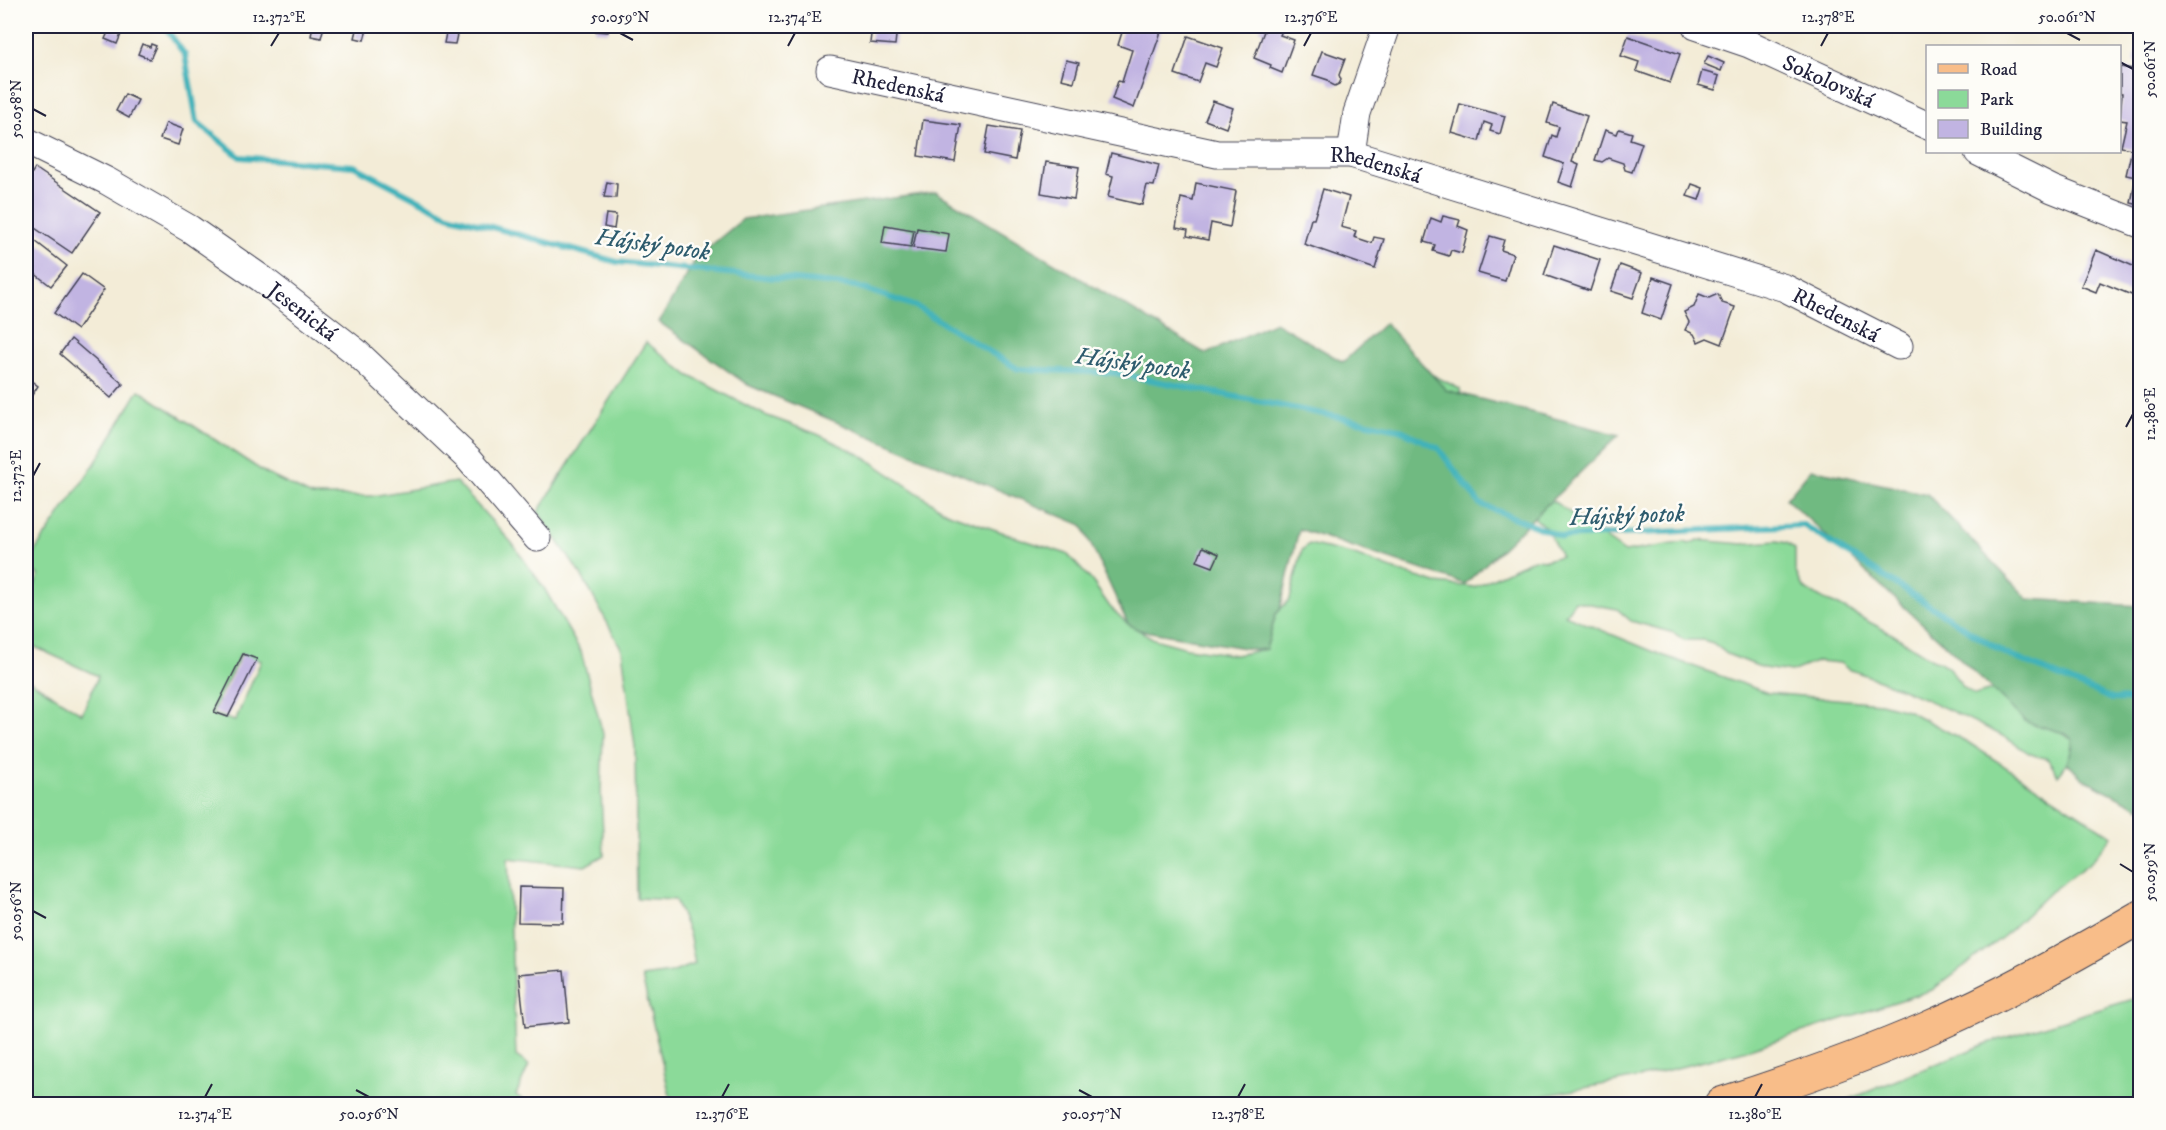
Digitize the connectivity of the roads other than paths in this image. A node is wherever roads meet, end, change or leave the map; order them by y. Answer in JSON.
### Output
{"nodes":[{"id":1,"x":1387,"y":26,"type":"edge"},
{"id":2,"x":1696,"y":26,"type":"edge"},
{"id":3,"x":830,"y":70,"type":"dead end"},
{"id":4,"x":1926,"y":125,"type":"edge"},
{"id":5,"x":26,"y":141,"type":"edge"},
{"id":6,"x":1980,"y":153,"type":"edge"},
{"id":7,"x":1351,"y":154,"type":"junction"},
{"id":8,"x":2140,"y":224,"type":"edge"},
{"id":9,"x":1899,"y":346,"type":"dead end"},
{"id":10,"x":537,"y":538,"type":"dead end"},
{"id":11,"x":2140,"y":917,"type":"edge"},
{"id":12,"x":1721,"y":1104,"type":"edge"}],
"edges":[{"from":1,"to":7,"type":"street"},
{"from":2,"to":4,"type":"street","name":"Sokolovská"},
{"from":3,"to":7,"type":"street","name":"Rhedenská"},
{"from":5,"to":10,"type":"street","name":"Jesenická"},
{"from":6,"to":8,"type":"street"},
{"from":7,"to":9,"type":"street","name":"Rhedenská"},
{"from":11,"to":12,"type":"main road"}]}
